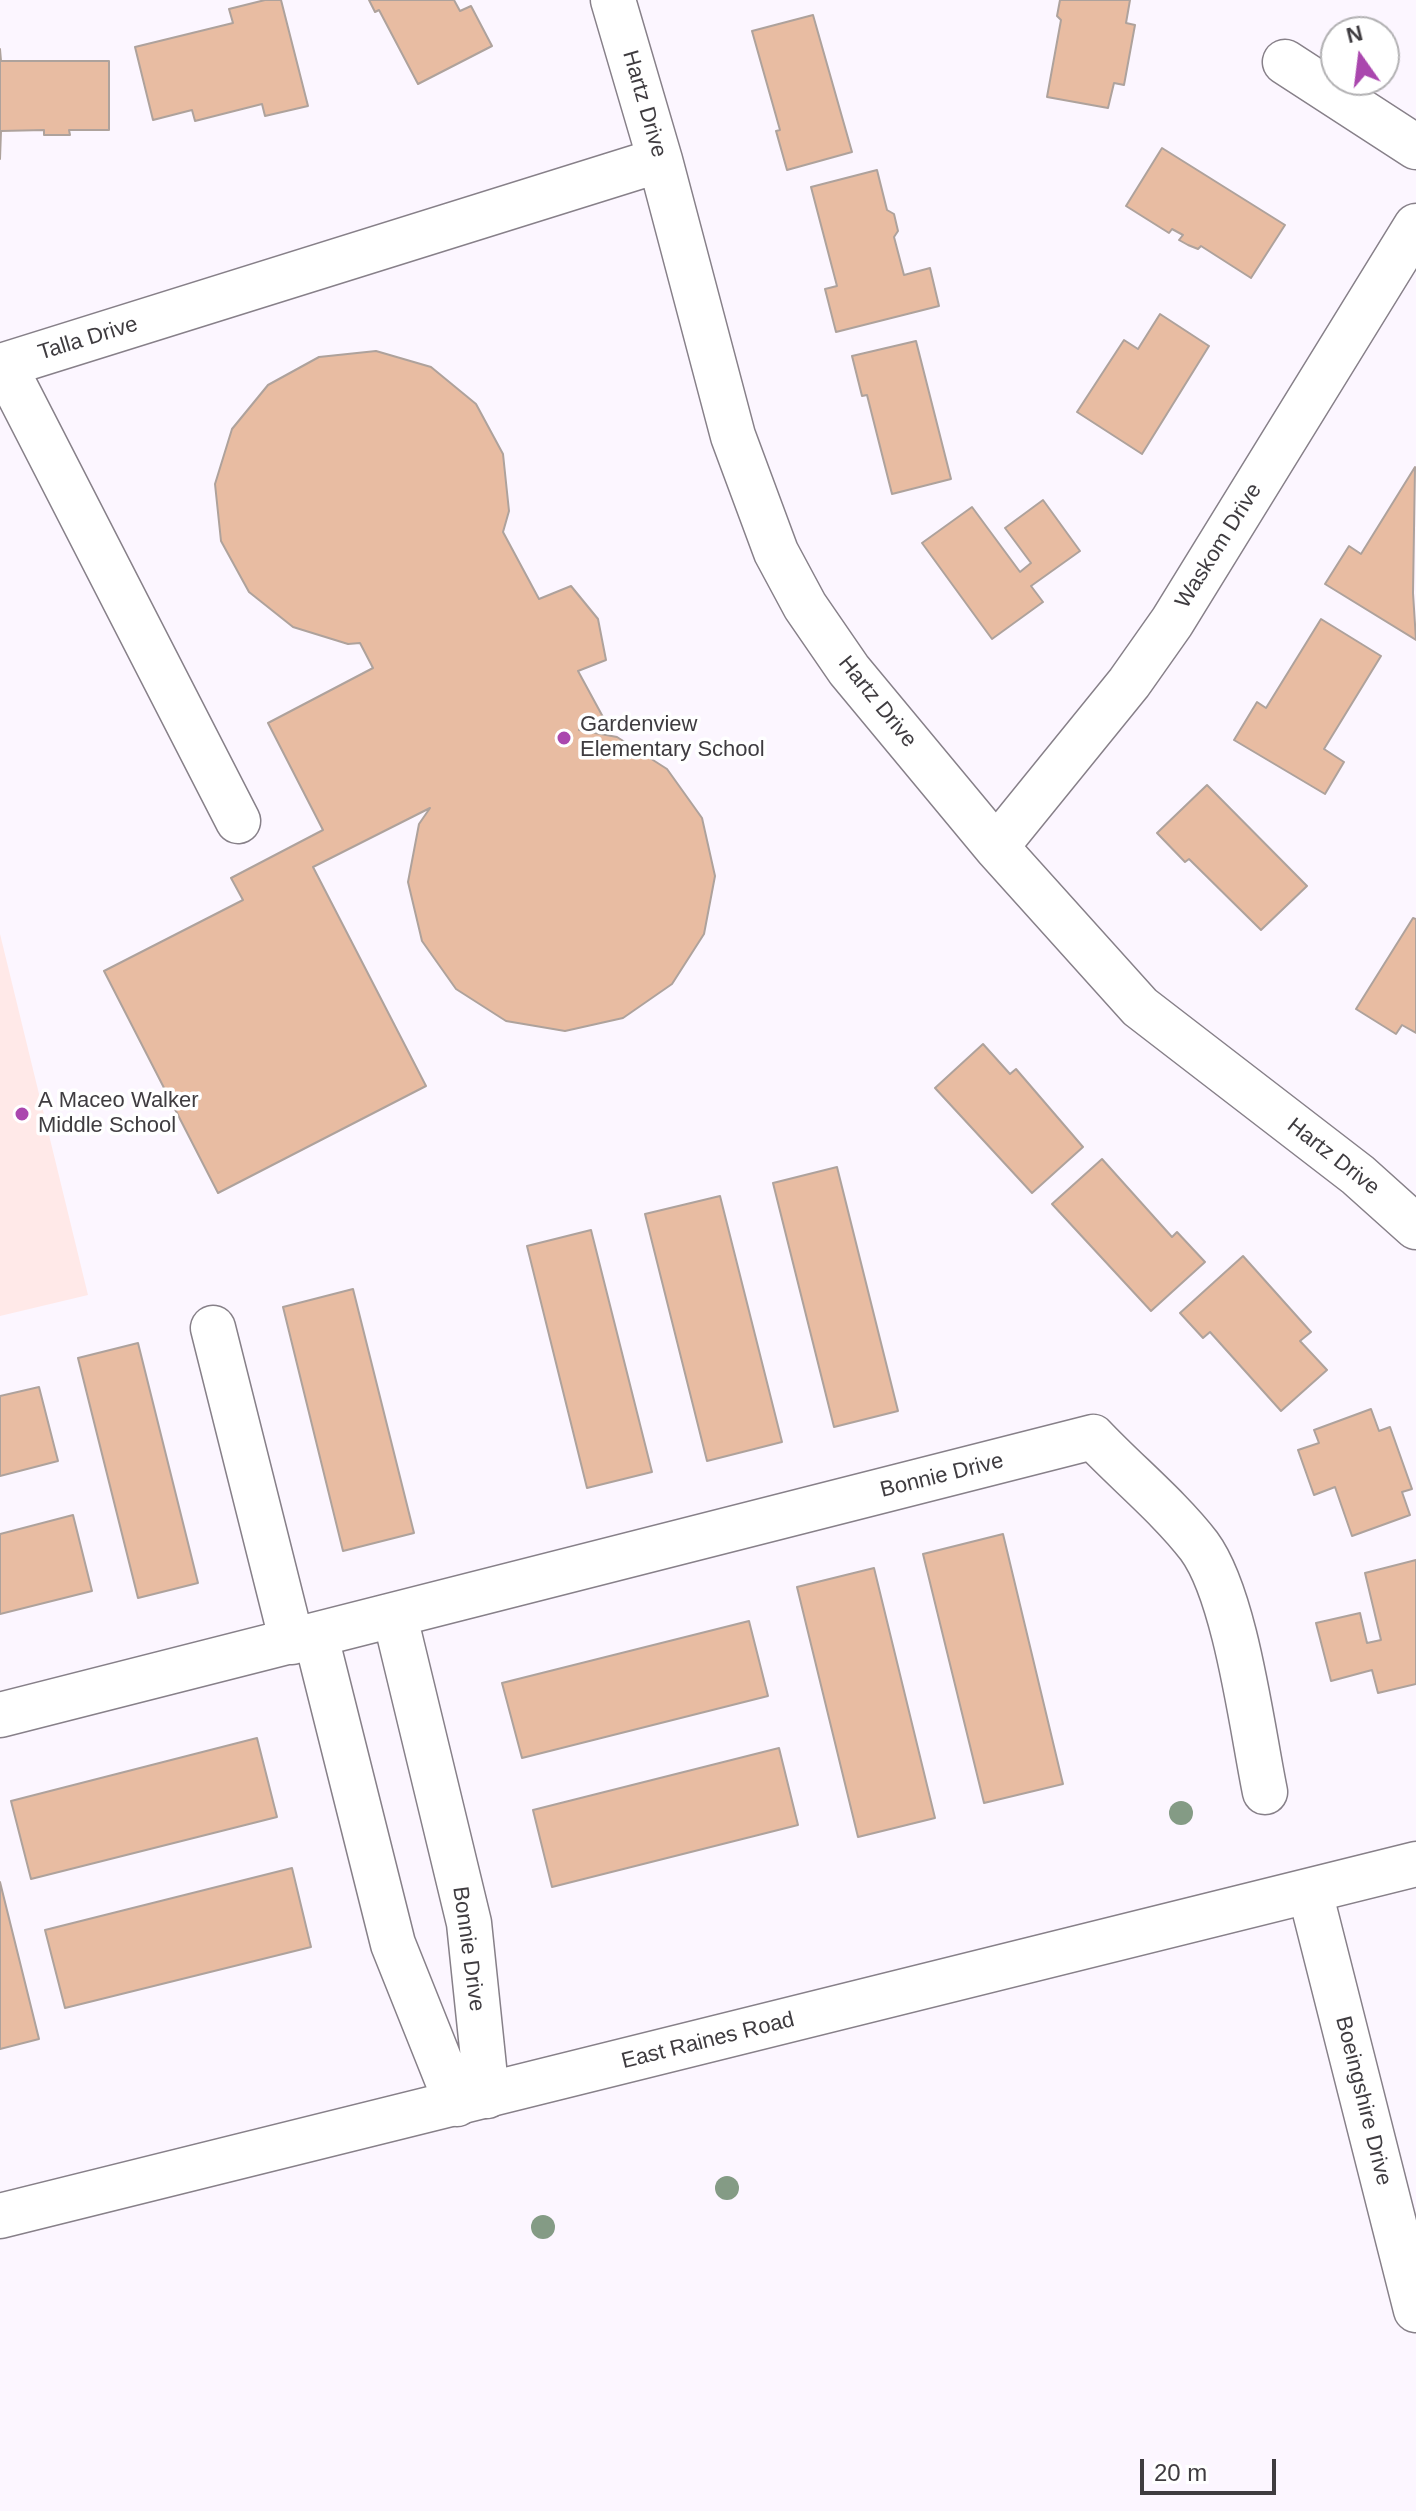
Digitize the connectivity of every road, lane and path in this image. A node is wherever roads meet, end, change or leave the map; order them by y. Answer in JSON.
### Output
{"nodes":[{"id":1,"x":613,"y":0,"type":"edge"},
{"id":2,"x":1285,"y":62,"type":"dead end"},
{"id":3,"x":1416,"y":147,"type":"edge"},
{"id":4,"x":660,"y":160,"type":"junction"},
{"id":5,"x":1416,"y":226,"type":"edge"},
{"id":6,"x":238,"y":821,"type":"dead end"},
{"id":7,"x":996,"y":847,"type":"junction"},
{"id":8,"x":1416,"y":1227,"type":"edge"},
{"id":9,"x":213,"y":1328,"type":"dead end"},
{"id":10,"x":395,"y":1617,"type":"junction"},
{"id":11,"x":304,"y":1640,"type":"junction"},
{"id":12,"x":0,"y":1715,"type":"edge"},
{"id":13,"x":1265,"y":1792,"type":"dead end"},
{"id":14,"x":1416,"y":1864,"type":"edge"},
{"id":15,"x":1310,"y":1892,"type":"junction"},
{"id":16,"x":472,"y":2100,"type":"junction"},
{"id":17,"x":0,"y":2216,"type":"edge"},
{"id":18,"x":1416,"y":2310,"type":"edge"}],
"edges":[{"from":1,"to":4,"type":"street","name":"Hartz Drive"},
{"from":2,"to":3,"type":"street"},
{"from":4,"to":6,"type":"street","name":"Talla Drive"},
{"from":4,"to":7,"type":"street","name":"Hartz Drive"},
{"from":5,"to":7,"type":"street","name":"Waskom Drive"},
{"from":7,"to":8,"type":"street","name":"Hartz Drive"},
{"from":9,"to":11,"type":"street"},
{"from":10,"to":11,"type":"street","name":"Bonnie Drive"},
{"from":10,"to":13,"type":"street","name":"Bonnie Drive"},
{"from":10,"to":16,"type":"street","name":"Bonnie Drive"},
{"from":11,"to":12,"type":"street","name":"Bonnie Drive"},
{"from":11,"to":16,"type":"street"},
{"from":14,"to":15,"type":"street","name":"East Raines Road"},
{"from":15,"to":16,"type":"street","name":"East Raines Road"},
{"from":15,"to":18,"type":"street","name":"Boeingshire Drive"},
{"from":16,"to":17,"type":"street","name":"East Raines Road"}]}
